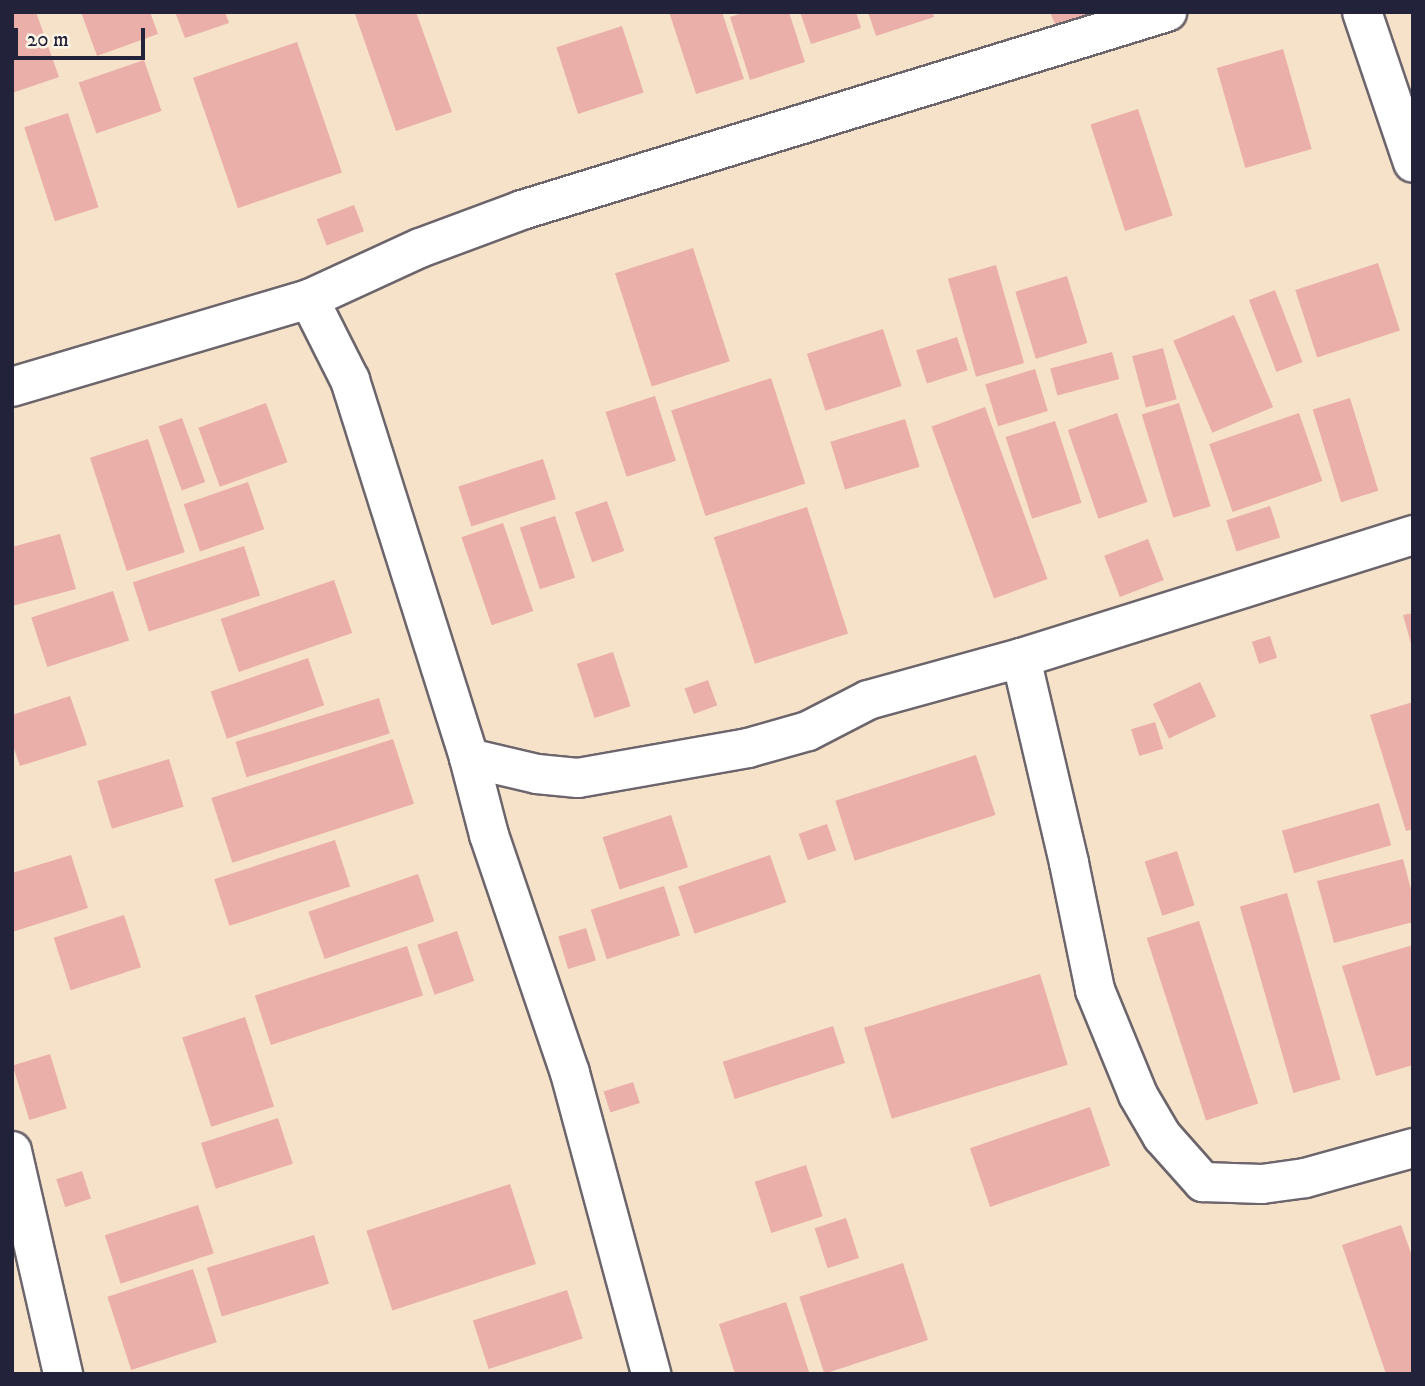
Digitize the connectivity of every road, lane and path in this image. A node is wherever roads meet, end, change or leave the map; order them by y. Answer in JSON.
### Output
{"nodes":[{"id":1,"x":1167,"y":12,"type":"edge"},
{"id":2,"x":1362,"y":12,"type":"edge"},
{"id":3,"x":1413,"y":163,"type":"edge"},
{"id":4,"x":309,"y":299,"type":"junction"},
{"id":5,"x":12,"y":387,"type":"edge"},
{"id":6,"x":1413,"y":535,"type":"edge"},
{"id":7,"x":1021,"y":658,"type":"junction"},
{"id":8,"x":469,"y":758,"type":"junction"},
{"id":9,"x":1413,"y":1148,"type":"edge"},
{"id":10,"x":12,"y":1151,"type":"edge"},
{"id":11,"x":644,"y":1372,"type":"edge"},
{"id":12,"x":63,"y":1374,"type":"edge"}],
"edges":[{"from":1,"to":4,"type":"street"},
{"from":2,"to":3,"type":"street"},
{"from":4,"to":5,"type":"street"},
{"from":4,"to":8,"type":"street"},
{"from":6,"to":7,"type":"street"},
{"from":7,"to":8,"type":"street"},
{"from":7,"to":9,"type":"street"},
{"from":8,"to":11,"type":"street"},
{"from":10,"to":12,"type":"street"}]}
